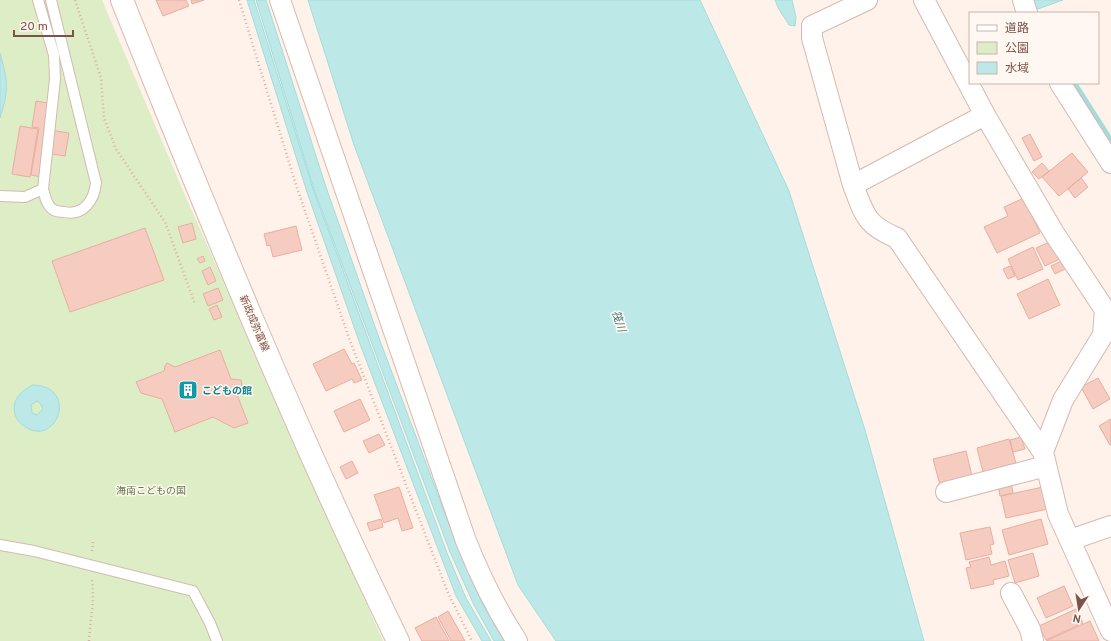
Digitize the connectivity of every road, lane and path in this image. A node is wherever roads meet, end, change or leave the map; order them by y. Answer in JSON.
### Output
{"nodes":[{"id":1,"x":38,"y":0,"type":"edge"},
{"id":2,"x":51,"y":0,"type":"edge"},
{"id":3,"x":75,"y":0,"type":"edge"},
{"id":4,"x":122,"y":0,"type":"edge"},
{"id":5,"x":239,"y":0,"type":"edge"},
{"id":6,"x":280,"y":0,"type":"edge"},
{"id":7,"x":867,"y":0,"type":"edge"},
{"id":8,"x":924,"y":0,"type":"edge"},
{"id":9,"x":1023,"y":0,"type":"edge"},
{"id":10,"x":1027,"y":12,"type":"edge"},
{"id":11,"x":1061,"y":84,"type":"edge"},
{"id":12,"x":985,"y":115,"type":"junction"},
{"id":13,"x":1111,"y":163,"type":"edge"},
{"id":14,"x":853,"y":186,"type":"junction"},
{"id":15,"x":44,"y":189,"type":"junction"},
{"id":16,"x":0,"y":196,"type":"edge"},
{"id":17,"x":195,"y":304,"type":"dead end"},
{"id":18,"x":1044,"y":459,"type":"junction"},
{"id":19,"x":946,"y":492,"type":"dead end"},
{"id":20,"x":1111,"y":526,"type":"edge"},
{"id":21,"x":1070,"y":540,"type":"junction"},
{"id":22,"x":0,"y":545,"type":"edge"},
{"id":23,"x":90,"y":565,"type":"junction"},
{"id":24,"x":1011,"y":592,"type":"dead end"},
{"id":25,"x":1111,"y":631,"type":"edge"},
{"id":26,"x":89,"y":641,"type":"edge"},
{"id":27,"x":217,"y":641,"type":"edge"},
{"id":28,"x":398,"y":641,"type":"edge"},
{"id":29,"x":472,"y":641,"type":"edge"},
{"id":30,"x":517,"y":641,"type":"edge"},
{"id":31,"x":1033,"y":641,"type":"edge"}],
"edges":[{"from":1,"to":15,"type":"lane"},
{"from":2,"to":15,"type":"lane"},
{"from":3,"to":17,"type":"path"},
{"from":4,"to":28,"type":"main road","name":"新政成弥富線"},
{"from":5,"to":29,"type":"path"},
{"from":6,"to":30,"type":"street"},
{"from":7,"to":14,"type":"street"},
{"from":8,"to":12,"type":"street"},
{"from":9,"to":10,"type":"street"},
{"from":11,"to":13,"type":"street"},
{"from":12,"to":14,"type":"street"},
{"from":12,"to":18,"type":"street"},
{"from":14,"to":18,"type":"street"},
{"from":15,"to":16,"type":"lane"},
{"from":18,"to":19,"type":"street"},
{"from":18,"to":21,"type":"street"},
{"from":20,"to":21,"type":"street"},
{"from":21,"to":25,"type":"street"},
{"from":22,"to":23,"type":"lane"},
{"from":23,"to":26,"type":"path"},
{"from":23,"to":27,"type":"lane"},
{"from":24,"to":31,"type":"street"}]}
